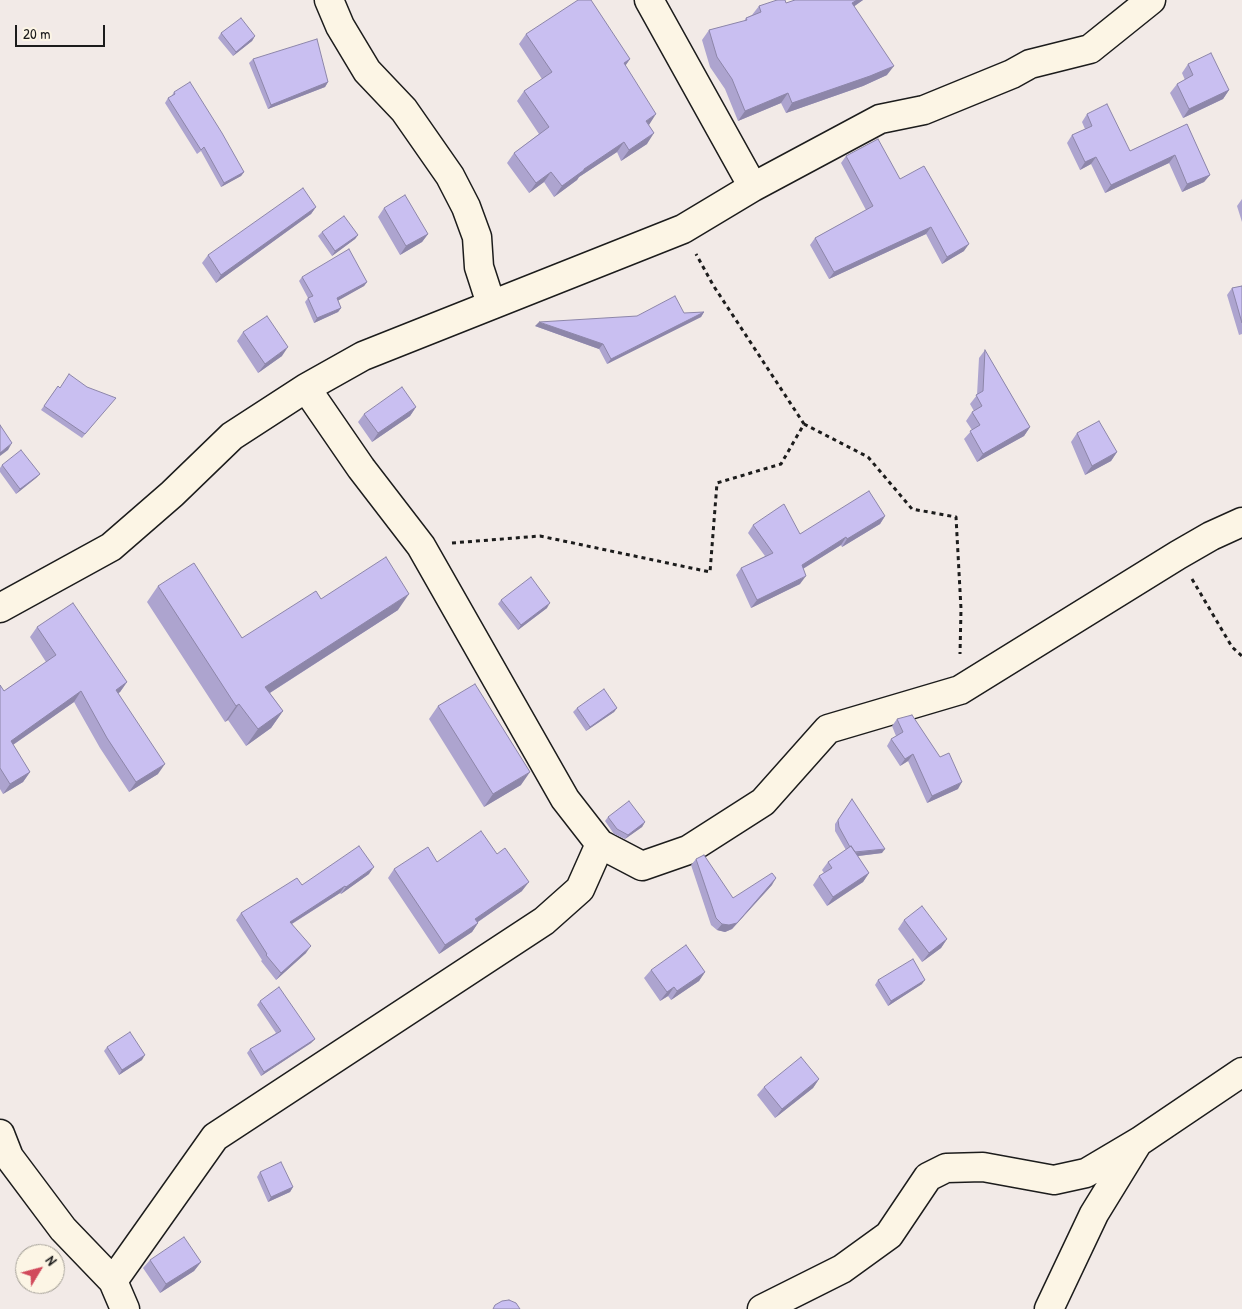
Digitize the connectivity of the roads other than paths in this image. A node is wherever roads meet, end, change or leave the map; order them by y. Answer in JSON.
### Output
{"nodes":[{"id":1,"x":329,"y":0,"type":"edge"},
{"id":2,"x":649,"y":0,"type":"edge"},
{"id":3,"x":1151,"y":0,"type":"edge"},
{"id":4,"x":753,"y":187,"type":"junction"},
{"id":5,"x":491,"y":304,"type":"junction"},
{"id":6,"x":306,"y":388,"type":"junction"},
{"id":7,"x":1242,"y":522,"type":"edge"},
{"id":8,"x":0,"y":608,"type":"edge"},
{"id":9,"x":600,"y":844,"type":"junction"},
{"id":10,"x":1242,"y":1072,"type":"edge"},
{"id":11,"x":0,"y":1134,"type":"edge"},
{"id":12,"x":1140,"y":1140,"type":"junction"},
{"id":13,"x":113,"y":1281,"type":"junction"},
{"id":14,"x":125,"y":1309,"type":"edge"},
{"id":15,"x":762,"y":1309,"type":"edge"},
{"id":16,"x":1049,"y":1309,"type":"edge"}],
"edges":[{"from":1,"to":5,"type":"street"},
{"from":2,"to":4,"type":"street"},
{"from":3,"to":4,"type":"street"},
{"from":4,"to":5,"type":"street"},
{"from":5,"to":6,"type":"street"},
{"from":6,"to":8,"type":"street"},
{"from":6,"to":9,"type":"street"},
{"from":7,"to":9,"type":"street"},
{"from":9,"to":13,"type":"street"},
{"from":10,"to":12,"type":"street"},
{"from":11,"to":13,"type":"street"},
{"from":12,"to":15,"type":"street"},
{"from":12,"to":16,"type":"street"},
{"from":13,"to":14,"type":"street"}]}
